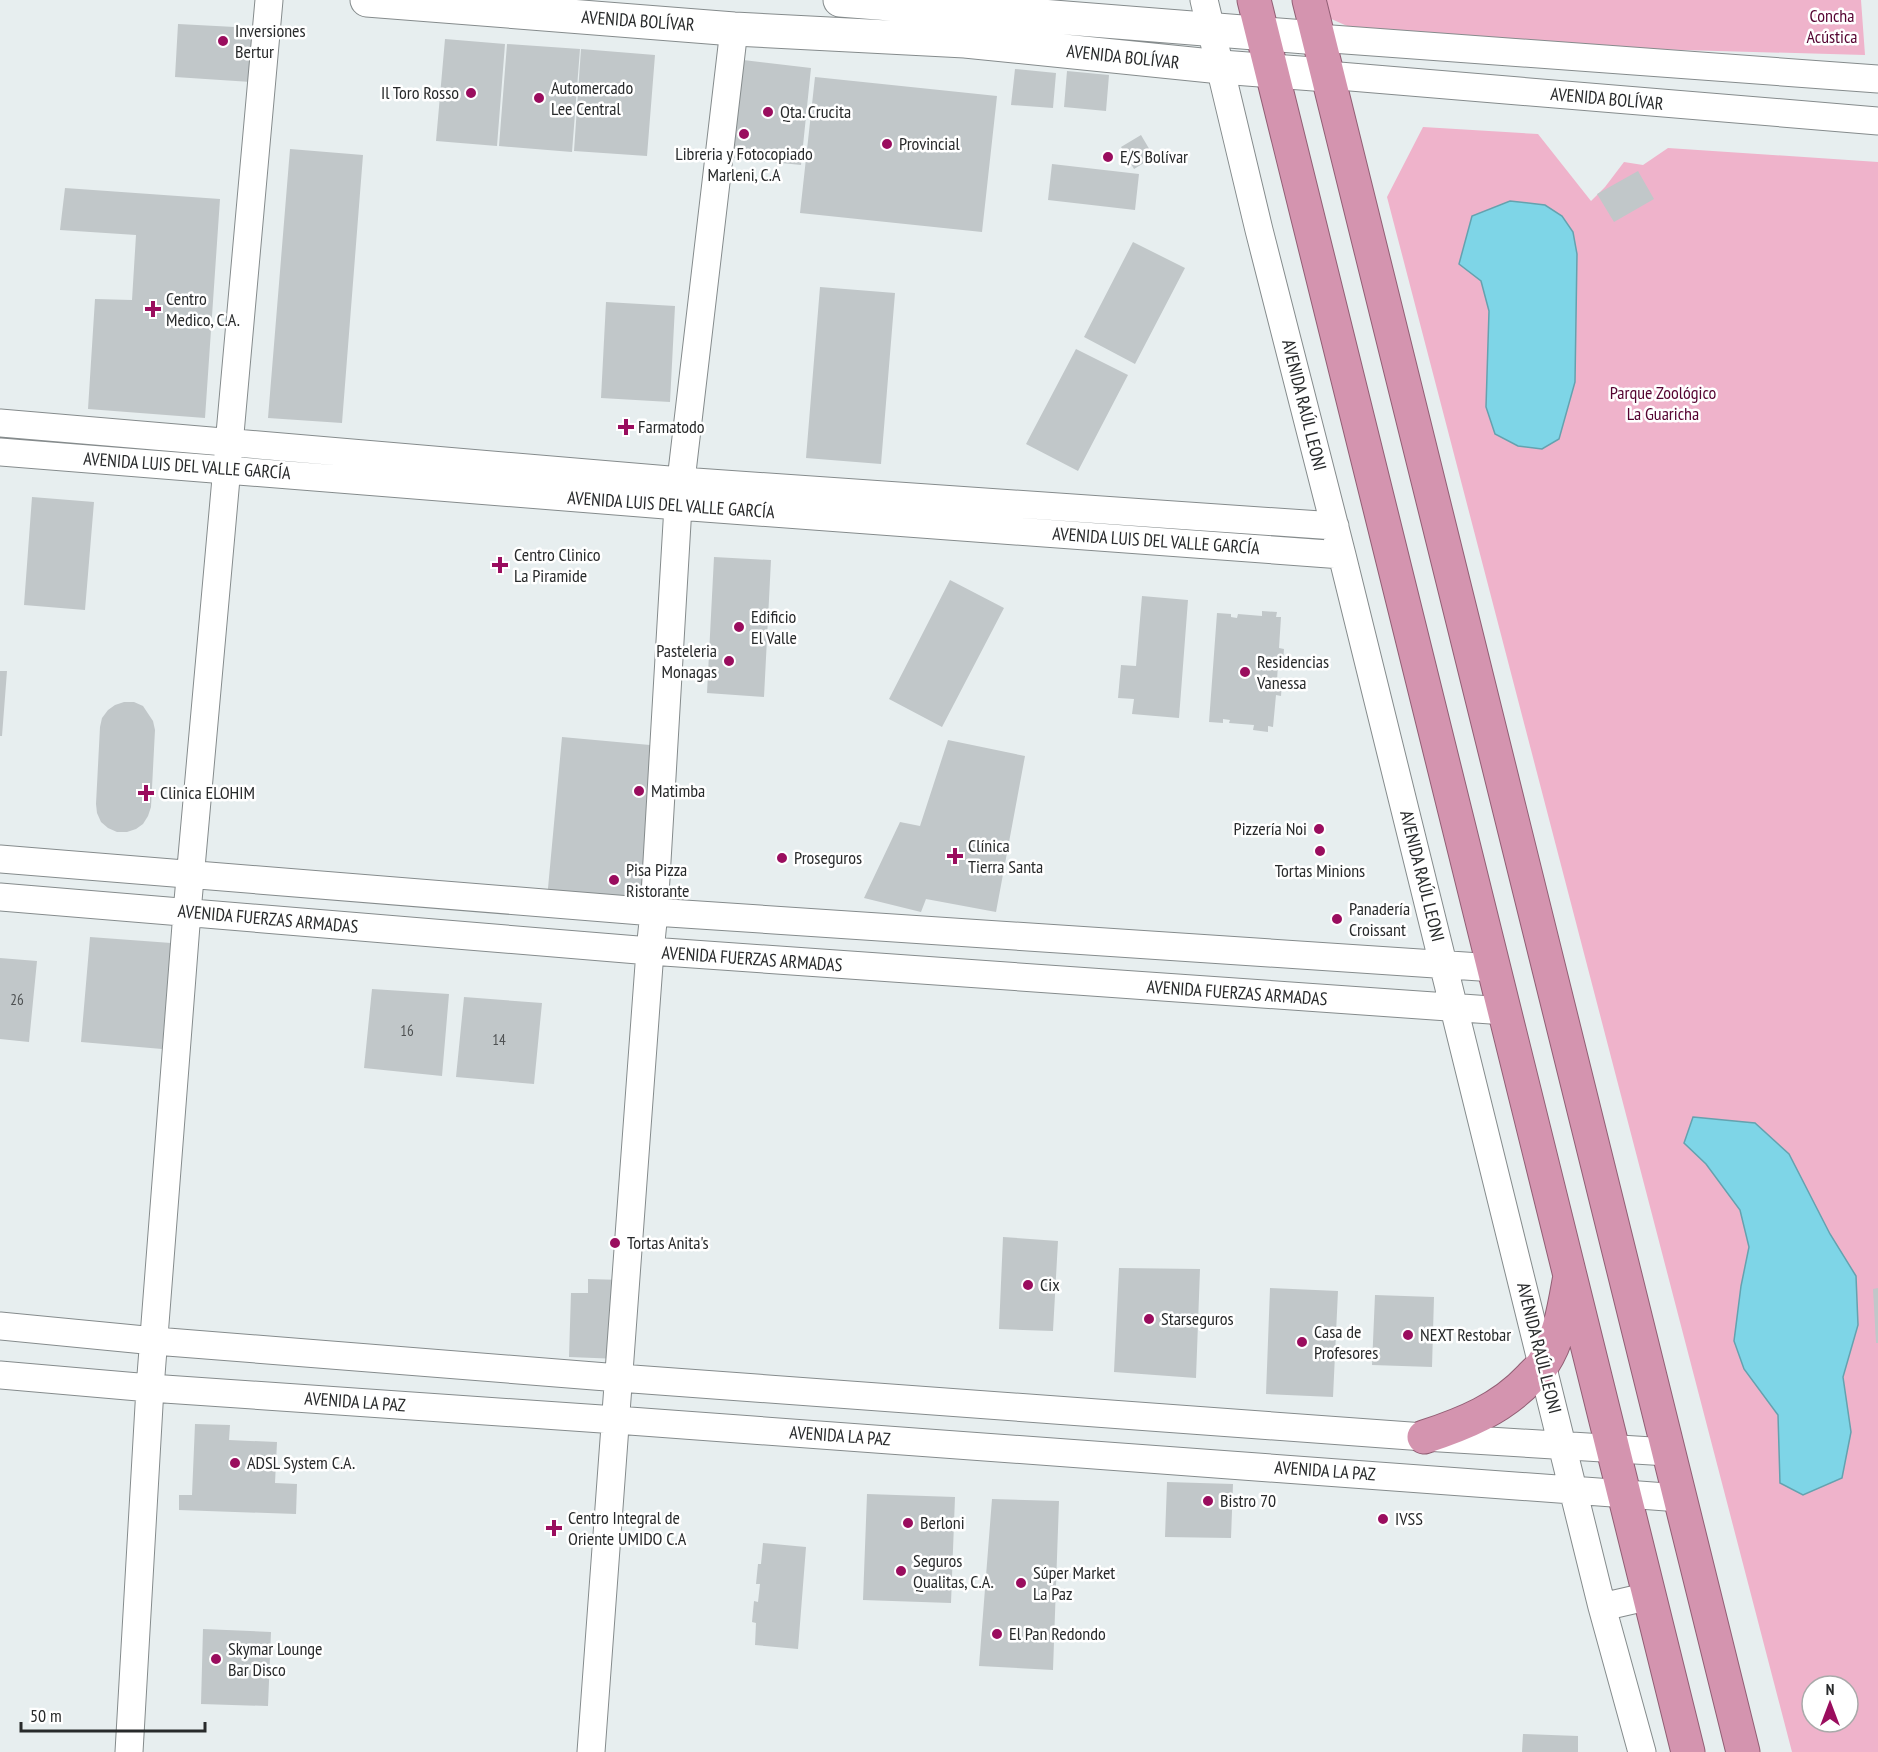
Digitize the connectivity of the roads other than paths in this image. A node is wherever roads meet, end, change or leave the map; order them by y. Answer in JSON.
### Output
{"nodes":[{"id":1,"x":269,"y":0,"type":"edge"},
{"id":2,"x":367,"y":0,"type":"edge"},
{"id":3,"x":840,"y":0,"type":"edge"},
{"id":4,"x":1254,"y":0,"type":"edge"},
{"id":5,"x":1309,"y":0,"type":"edge"},
{"id":6,"x":1208,"y":15,"type":"edge"},
{"id":7,"x":734,"y":29,"type":"junction"},
{"id":8,"x":1262,"y":33,"type":"junction"},
{"id":9,"x":1318,"y":38,"type":"junction"},
{"id":10,"x":1221,"y":67,"type":"junction"},
{"id":11,"x":1272,"y":71,"type":"junction"},
{"id":12,"x":1327,"y":75,"type":"junction"},
{"id":13,"x":1878,"y":79,"type":"edge"},
{"id":14,"x":1878,"y":122,"type":"edge"},
{"id":15,"x":0,"y":423,"type":"edge"},
{"id":16,"x":229,"y":441,"type":"junction"},
{"id":17,"x":0,"y":452,"type":"edge"},
{"id":18,"x":227,"y":469,"type":"junction"},
{"id":19,"x":680,"y":494,"type":"junction"},
{"id":20,"x":1335,"y":526,"type":"junction"},
{"id":21,"x":1342,"y":555,"type":"junction"},
{"id":22,"x":0,"y":859,"type":"edge"},
{"id":23,"x":191,"y":876,"type":"junction"},
{"id":24,"x":0,"y":897,"type":"edge"},
{"id":25,"x":187,"y":912,"type":"junction"},
{"id":26,"x":654,"y":912,"type":"junction"},
{"id":27,"x":650,"y":951,"type":"junction"},
{"id":28,"x":1444,"y":966,"type":"junction"},
{"id":29,"x":1495,"y":968,"type":"junction"},
{"id":30,"x":1455,"y":1008,"type":"junction"},
{"id":31,"x":1505,"y":1011,"type":"junction"},
{"id":32,"x":1570,"y":1273,"type":"junction"},
{"id":33,"x":0,"y":1326,"type":"edge"},
{"id":34,"x":155,"y":1341,"type":"junction"},
{"id":35,"x":1543,"y":1364,"type":"junction"},
{"id":36,"x":0,"y":1375,"type":"edge"},
{"id":37,"x":619,"y":1378,"type":"junction"},
{"id":38,"x":150,"y":1388,"type":"junction"},
{"id":39,"x":616,"y":1420,"type":"junction"},
{"id":40,"x":1424,"y":1437,"type":"junction"},
{"id":41,"x":1563,"y":1446,"type":"junction"},
{"id":42,"x":1614,"y":1449,"type":"junction"},
{"id":43,"x":1668,"y":1452,"type":"junction"},
{"id":44,"x":1574,"y":1490,"type":"junction"},
{"id":45,"x":1624,"y":1494,"type":"junction"},
{"id":46,"x":1680,"y":1498,"type":"junction"},
{"id":47,"x":1650,"y":1596,"type":"junction"},
{"id":48,"x":1602,"y":1607,"type":"junction"},
{"id":49,"x":129,"y":1752,"type":"edge"},
{"id":50,"x":591,"y":1752,"type":"edge"},
{"id":51,"x":1642,"y":1752,"type":"edge"},
{"id":52,"x":1688,"y":1752,"type":"edge"},
{"id":53,"x":1743,"y":1752,"type":"edge"}],
"edges":[{"from":1,"to":16,"type":"street"},
{"from":2,"to":7,"type":"street","name":"AVENIDA BOLÍVAR"},
{"from":3,"to":6,"type":"street","name":"AVENIDA BOLÍVAR"},
{"from":4,"to":8,"type":"highway"},
{"from":5,"to":9,"type":"highway"},
{"from":6,"to":8,"type":"street","name":"AVENIDA BOLÍVAR"},
{"from":6,"to":10,"type":"street","name":"AVENIDA RAÚL LEONI"},
{"from":7,"to":10,"type":"street","name":"AVENIDA BOLÍVAR"},
{"from":7,"to":19,"type":"street"},
{"from":8,"to":9,"type":"street","name":"AVENIDA BOLÍVAR"},
{"from":8,"to":11,"type":"highway"},
{"from":9,"to":12,"type":"highway"},
{"from":9,"to":13,"type":"street","name":"AVENIDA BOLÍVAR"},
{"from":10,"to":11,"type":"street","name":"AVENIDA BOLÍVAR"},
{"from":10,"to":20,"type":"street","name":"AVENIDA RAÚL LEONI"},
{"from":11,"to":12,"type":"street","name":"AVENIDA BOLÍVAR"},
{"from":11,"to":29,"type":"highway"},
{"from":12,"to":14,"type":"street","name":"AVENIDA BOLÍVAR"},
{"from":12,"to":43,"type":"highway"},
{"from":15,"to":16,"type":"street","name":"AVENIDA LUIS DEL VALLE GARCÍA"},
{"from":16,"to":18,"type":"street"},
{"from":16,"to":19,"type":"street","name":"AVENIDA LUIS DEL VALLE GARCÍA"},
{"from":17,"to":18,"type":"street","name":"AVENIDA LUIS DEL VALLE GARCÍA"},
{"from":18,"to":19,"type":"street","name":"AVENIDA LUIS DEL VALLE GARCÍA"},
{"from":18,"to":23,"type":"street"},
{"from":19,"to":20,"type":"street","name":"AVENIDA LUIS DEL VALLE GARCÍA"},
{"from":19,"to":21,"type":"street","name":"AVENIDA LUIS DEL VALLE GARCÍA"},
{"from":19,"to":26,"type":"street"},
{"from":20,"to":21,"type":"street","name":"AVENIDA RAÚL LEONI"},
{"from":21,"to":28,"type":"street","name":"AVENIDA RAÚL LEONI"},
{"from":22,"to":23,"type":"street","name":"AVENIDA FUERZAS ARMADAS"},
{"from":23,"to":25,"type":"street"},
{"from":23,"to":26,"type":"street","name":"AVENIDA FUERZAS ARMADAS"},
{"from":24,"to":25,"type":"street","name":"AVENIDA FUERZAS ARMADAS"},
{"from":25,"to":27,"type":"street","name":"AVENIDA FUERZAS ARMADAS"},
{"from":25,"to":34,"type":"street"},
{"from":26,"to":27,"type":"street"},
{"from":26,"to":28,"type":"street","name":"AVENIDA FUERZAS ARMADAS"},
{"from":27,"to":30,"type":"street","name":"AVENIDA FUERZAS ARMADAS"},
{"from":27,"to":37,"type":"street"},
{"from":28,"to":29,"type":"street","name":"AVENIDA FUERZAS ARMADAS"},
{"from":28,"to":30,"type":"street","name":"AVENIDA RAÚL LEONI"},
{"from":29,"to":31,"type":"highway"},
{"from":30,"to":31,"type":"street","name":"AVENIDA FUERZAS ARMADAS"},
{"from":30,"to":35,"type":"street","name":"AVENIDA RAÚL LEONI"},
{"from":31,"to":32,"type":"highway"},
{"from":32,"to":35,"type":"highway"},
{"from":32,"to":42,"type":"highway"},
{"from":33,"to":34,"type":"street"},
{"from":34,"to":37,"type":"street"},
{"from":34,"to":38,"type":"street"},
{"from":35,"to":40,"type":"highway"},
{"from":35,"to":41,"type":"street","name":"AVENIDA RAÚL LEONI"},
{"from":36,"to":38,"type":"street","name":"AVENIDA LA PAZ"},
{"from":37,"to":39,"type":"street"},
{"from":37,"to":40,"type":"street"},
{"from":38,"to":39,"type":"street","name":"AVENIDA LA PAZ"},
{"from":38,"to":49,"type":"street"},
{"from":39,"to":44,"type":"street","name":"AVENIDA LA PAZ"},
{"from":39,"to":50,"type":"street"},
{"from":40,"to":41,"type":"street"},
{"from":41,"to":42,"type":"street"},
{"from":41,"to":44,"type":"street","name":"AVENIDA RAÚL LEONI"},
{"from":42,"to":43,"type":"street"},
{"from":42,"to":45,"type":"highway"},
{"from":43,"to":46,"type":"highway"},
{"from":44,"to":45,"type":"street","name":"AVENIDA LA PAZ"},
{"from":44,"to":48,"type":"street","name":"AVENIDA RAÚL LEONI"},
{"from":45,"to":46,"type":"street","name":"AVENIDA LA PAZ"},
{"from":45,"to":47,"type":"highway"},
{"from":46,"to":53,"type":"highway"},
{"from":47,"to":48,"type":"street"},
{"from":47,"to":52,"type":"highway"},
{"from":48,"to":51,"type":"street","name":"AVENIDA RAÚL LEONI"}]}
